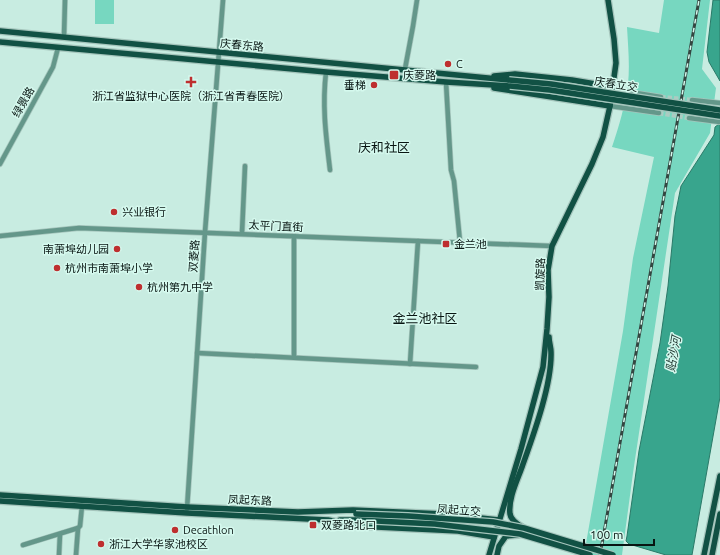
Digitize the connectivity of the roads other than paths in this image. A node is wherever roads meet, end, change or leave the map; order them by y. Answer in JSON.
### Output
{"nodes":[{"id":1,"x":65,"y":0,"type":"edge"},
{"id":2,"x":223,"y":0,"type":"edge"},
{"id":3,"x":417,"y":0,"type":"edge"},
{"id":4,"x":608,"y":0,"type":"edge"},
{"id":5,"x":0,"y":31,"type":"edge"},
{"id":6,"x":64,"y":37,"type":"junction"},
{"id":7,"x":0,"y":42,"type":"edge"},
{"id":8,"x":58,"y":48,"type":"junction"},
{"id":9,"x":218,"y":53,"type":"junction"},
{"id":10,"x":218,"y":62,"type":"junction"},
{"id":11,"x":405,"y":69,"type":"junction"},
{"id":12,"x":326,"y":72,"type":"junction"},
{"id":13,"x":482,"y":77,"type":"junction"},
{"id":14,"x":446,"y":82,"type":"junction"},
{"id":15,"x":509,"y":83,"type":"junction"},
{"id":16,"x":474,"y":84,"type":"junction"},
{"id":17,"x":613,"y":87,"type":"junction"},
{"id":18,"x":661,"y":97,"type":"tunnel mouth"},
{"id":19,"x":692,"y":100,"type":"tunnel mouth"},
{"id":20,"x":720,"y":103,"type":"edge"},
{"id":21,"x":610,"y":106,"type":"junction"},
{"id":22,"x":720,"y":110,"type":"edge"},
{"id":23,"x":658,"y":113,"type":"tunnel mouth"},
{"id":24,"x":720,"y":116,"type":"edge"},
{"id":25,"x":689,"y":118,"type":"tunnel mouth"},
{"id":26,"x":720,"y":122,"type":"edge"},
{"id":27,"x":0,"y":164,"type":"edge"},
{"id":28,"x":245,"y":166,"type":"dead end"},
{"id":29,"x":330,"y":170,"type":"dead end"},
{"id":30,"x":205,"y":232,"type":"junction"},
{"id":31,"x":242,"y":233,"type":"junction"},
{"id":32,"x":0,"y":236,"type":"edge"},
{"id":33,"x":294,"y":236,"type":"junction"},
{"id":34,"x":418,"y":241,"type":"junction"},
{"id":35,"x":460,"y":242,"type":"junction"},
{"id":36,"x":552,"y":246,"type":"junction"},
{"id":37,"x":547,"y":329,"type":"junction"},
{"id":38,"x":197,"y":353,"type":"junction"},
{"id":39,"x":294,"y":357,"type":"junction"},
{"id":40,"x":410,"y":364,"type":"junction"},
{"id":41,"x":476,"y":367,"type":"dead end"},
{"id":42,"x":720,"y":476,"type":"edge"},
{"id":43,"x":0,"y":494,"type":"edge"},
{"id":44,"x":0,"y":501,"type":"edge"},
{"id":45,"x":82,"y":506,"type":"junction"},
{"id":46,"x":187,"y":510,"type":"junction"},
{"id":47,"x":298,"y":512,"type":"junction"},
{"id":48,"x":720,"y":514,"type":"edge"},
{"id":49,"x":357,"y":517,"type":"junction"},
{"id":50,"x":328,"y":520,"type":"junction"},
{"id":51,"x":499,"y":520,"type":"junction"},
{"id":52,"x":78,"y":528,"type":"junction"},
{"id":53,"x":524,"y":528,"type":"junction"},
{"id":54,"x":60,"y":534,"type":"junction"},
{"id":55,"x":520,"y":534,"type":"junction"},
{"id":56,"x":494,"y":537,"type":"junction"},
{"id":57,"x":23,"y":545,"type":"dead end"},
{"id":58,"x":59,"y":555,"type":"edge"},
{"id":59,"x":76,"y":555,"type":"edge"},
{"id":60,"x":489,"y":555,"type":"edge"},
{"id":61,"x":497,"y":555,"type":"edge"},
{"id":62,"x":590,"y":555,"type":"edge"},
{"id":63,"x":613,"y":555,"type":"edge"},
{"id":64,"x":704,"y":555,"type":"edge"},
{"id":65,"x":712,"y":555,"type":"edge"}],
"edges":[{"from":1,"to":6,"type":"street"},
{"from":2,"to":9,"type":"street","name":"双菱路"},
{"from":3,"to":11,"type":"street"},
{"from":4,"to":17,"type":"main road","name":"凯旋路"},
{"from":5,"to":6,"type":"main road","name":"庆春东路"},
{"from":6,"to":9,"type":"main road","name":"庆春东路"},
{"from":7,"to":8,"type":"main road","name":"庆春东路"},
{"from":8,"to":10,"type":"main road","name":"庆春东路"},
{"from":8,"to":27,"type":"street","name":"绿景路"},
{"from":9,"to":10,"type":"street","name":"双菱路"},
{"from":9,"to":11,"type":"main road","name":"庆春东路"},
{"from":10,"to":12,"type":"main road","name":"庆春东路"},
{"from":10,"to":30,"type":"street","name":"双菱路"},
{"from":11,"to":13,"type":"main road","name":"庆春东路"},
{"from":12,"to":14,"type":"main road","name":"庆春东路"},
{"from":12,"to":29,"type":"street"},
{"from":13,"to":15,"type":"main road","name":"庆春东路"},
{"from":13,"to":17,"type":"main road","name":"庆春东路"},
{"from":14,"to":16,"type":"main road","name":"庆春东路"},
{"from":14,"to":35,"type":"street"},
{"from":15,"to":16,"type":"main road","name":"庆春东路"},
{"from":15,"to":22,"type":"main road","name":"庆春立交","bridge":true},
{"from":15,"to":24,"type":"main road","name":"庆春立交","bridge":true},
{"from":16,"to":21,"type":"main road","name":"庆春东路"},
{"from":17,"to":18,"type":"street"},
{"from":17,"to":21,"type":"main road","name":"凯旋路"},
{"from":19,"to":20,"type":"street"},
{"from":21,"to":23,"type":"street"},
{"from":21,"to":36,"type":"main road","name":"凯旋路"},
{"from":25,"to":26,"type":"street"},
{"from":28,"to":31,"type":"street"},
{"from":30,"to":31,"type":"street","name":"太平门直街"},
{"from":30,"to":32,"type":"street","name":"太平门直街"},
{"from":30,"to":38,"type":"street","name":"双菱路"},
{"from":31,"to":33,"type":"street","name":"太平门直街"},
{"from":33,"to":34,"type":"street","name":"太平门直街"},
{"from":33,"to":39,"type":"street"},
{"from":34,"to":35,"type":"street","name":"太平门直街"},
{"from":34,"to":40,"type":"street"},
{"from":35,"to":36,"type":"street","name":"太平门直街"},
{"from":36,"to":37,"type":"main road","name":"凯旋路"},
{"from":37,"to":51,"type":"main road","name":"凯旋路"},
{"from":37,"to":53,"type":"main road"},
{"from":38,"to":39,"type":"street"},
{"from":38,"to":46,"type":"street","name":"双菱路"},
{"from":39,"to":40,"type":"street"},
{"from":40,"to":41,"type":"street"},
{"from":42,"to":64,"type":"main road"},
{"from":43,"to":46,"type":"main road","name":"凤起东路"},
{"from":44,"to":45,"type":"main road","name":"凤起东路"},
{"from":45,"to":46,"type":"main road","name":"凤起东路"},
{"from":45,"to":52,"type":"street"},
{"from":46,"to":47,"type":"main road","name":"凤起东路"},
{"from":46,"to":50,"type":"main road","name":"凤起东路"},
{"from":47,"to":49,"type":"main road","name":"凤起立交"},
{"from":47,"to":51,"type":"main road","name":"凤起东路"},
{"from":48,"to":65,"type":"main road"},
{"from":49,"to":50,"type":"main road","name":"凤起立交"},
{"from":49,"to":53,"type":"main road","name":"凤起立交","bridge":true},
{"from":49,"to":55,"type":"main road","name":"凤起立交","bridge":true},
{"from":50,"to":56,"type":"main road","name":"凤起东路"},
{"from":51,"to":56,"type":"main road","name":"凯旋路"},
{"from":52,"to":54,"type":"street"},
{"from":52,"to":59,"type":"street"},
{"from":53,"to":63,"type":"main road","name":"凤起立交","bridge":true},
{"from":54,"to":57,"type":"street"},
{"from":54,"to":58,"type":"street"},
{"from":55,"to":61,"type":"main road","bridge":true},
{"from":55,"to":62,"type":"main road","name":"凤起立交","bridge":true},
{"from":56,"to":60,"type":"main road","name":"凯旋路"}]}
